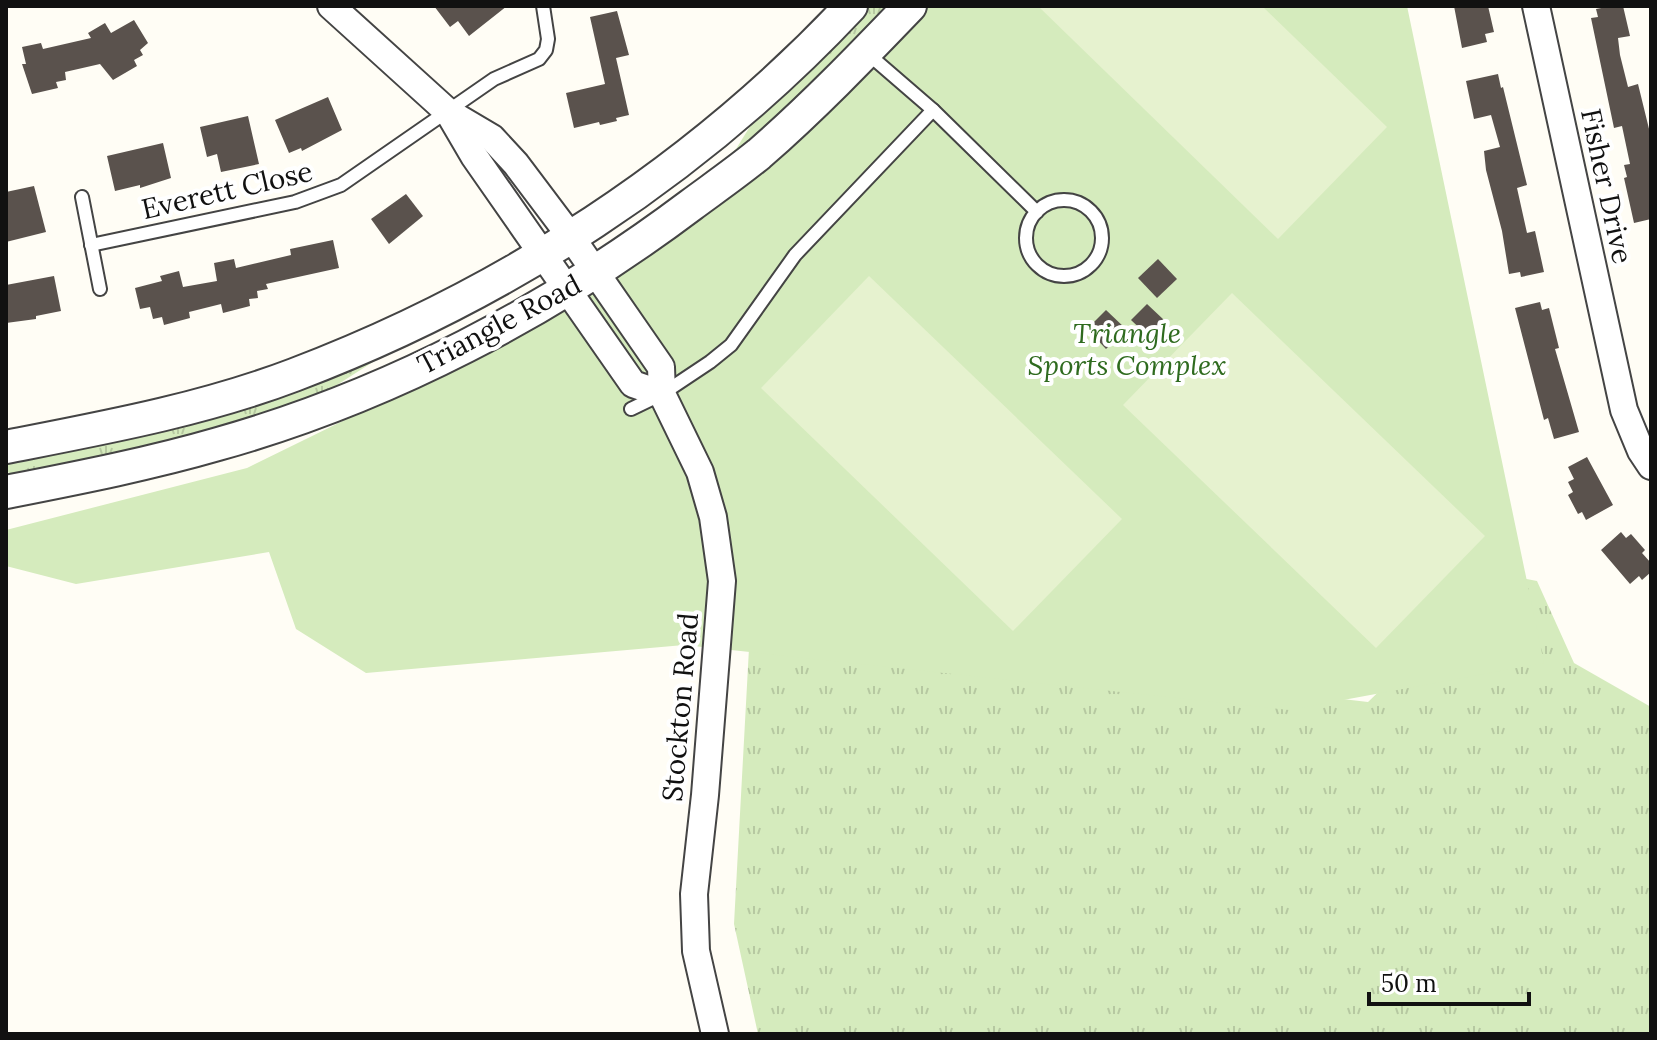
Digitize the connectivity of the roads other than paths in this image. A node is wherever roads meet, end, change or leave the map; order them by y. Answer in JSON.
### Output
{"nodes":[{"id":1,"x":331,"y":6,"type":"edge"},
{"id":2,"x":543,"y":6,"type":"edge"},
{"id":3,"x":851,"y":6,"type":"edge"},
{"id":4,"x":910,"y":6,"type":"edge"},
{"id":5,"x":1536,"y":6,"type":"edge"},
{"id":6,"x":866,"y":52,"type":"junction"},
{"id":7,"x":933,"y":110,"type":"junction"},
{"id":8,"x":448,"y":112,"type":"junction"},
{"id":9,"x":82,"y":197,"type":"dead end"},
{"id":10,"x":1037,"y":212,"type":"junction"},
{"id":11,"x":571,"y":237,"type":"junction"},
{"id":12,"x":91,"y":245,"type":"junction"},
{"id":13,"x":541,"y":255,"type":"junction"},
{"id":14,"x":595,"y":273,"type":"junction"},
{"id":15,"x":100,"y":289,"type":"dead end"},
{"id":16,"x":567,"y":290,"type":"junction"},
{"id":17,"x":662,"y":394,"type":"junction"},
{"id":18,"x":631,"y":409,"type":"dead end"},
{"id":19,"x":6,"y":447,"type":"edge"},
{"id":20,"x":1651,"y":466,"type":"edge"},
{"id":21,"x":6,"y":492,"type":"edge"},
{"id":22,"x":715,"y":1034,"type":"edge"}],
"edges":[{"from":1,"to":8,"type":"street","name":"Stockton Road"},
{"from":2,"to":8,"type":"lane","name":"Everett Close"},
{"from":3,"to":11,"type":"street","name":"Triangle Road"},
{"from":4,"to":6,"type":"street","name":"Triangle Road"},
{"from":5,"to":20,"type":"street","name":"Fisher Drive"},
{"from":6,"to":7,"type":"lane"},
{"from":6,"to":14,"type":"street","name":"Triangle Road"},
{"from":7,"to":10,"type":"lane"},
{"from":7,"to":17,"type":"lane"},
{"from":8,"to":11,"type":"street","name":"Stockton Road"},
{"from":8,"to":12,"type":"lane","name":"Everett Close"},
{"from":8,"to":13,"type":"street","name":"Stockton Road"},
{"from":9,"to":12,"type":"lane"},
{"from":10,"to":10,"type":"lane"},
{"from":11,"to":13,"type":"street","name":"Triangle Road"},
{"from":11,"to":14,"type":"street","name":"Stockton Road"},
{"from":12,"to":15,"type":"lane"},
{"from":13,"to":16,"type":"street","name":"Stockton Road"},
{"from":13,"to":19,"type":"street","name":"Triangle Road"},
{"from":14,"to":16,"type":"street","name":"Triangle Road"},
{"from":14,"to":17,"type":"street","name":"Stockton Road"},
{"from":16,"to":17,"type":"street","name":"Stockton Road"},
{"from":16,"to":21,"type":"street","name":"Triangle Road"},
{"from":17,"to":18,"type":"lane"},
{"from":17,"to":22,"type":"street","name":"Stockton Road"}]}
